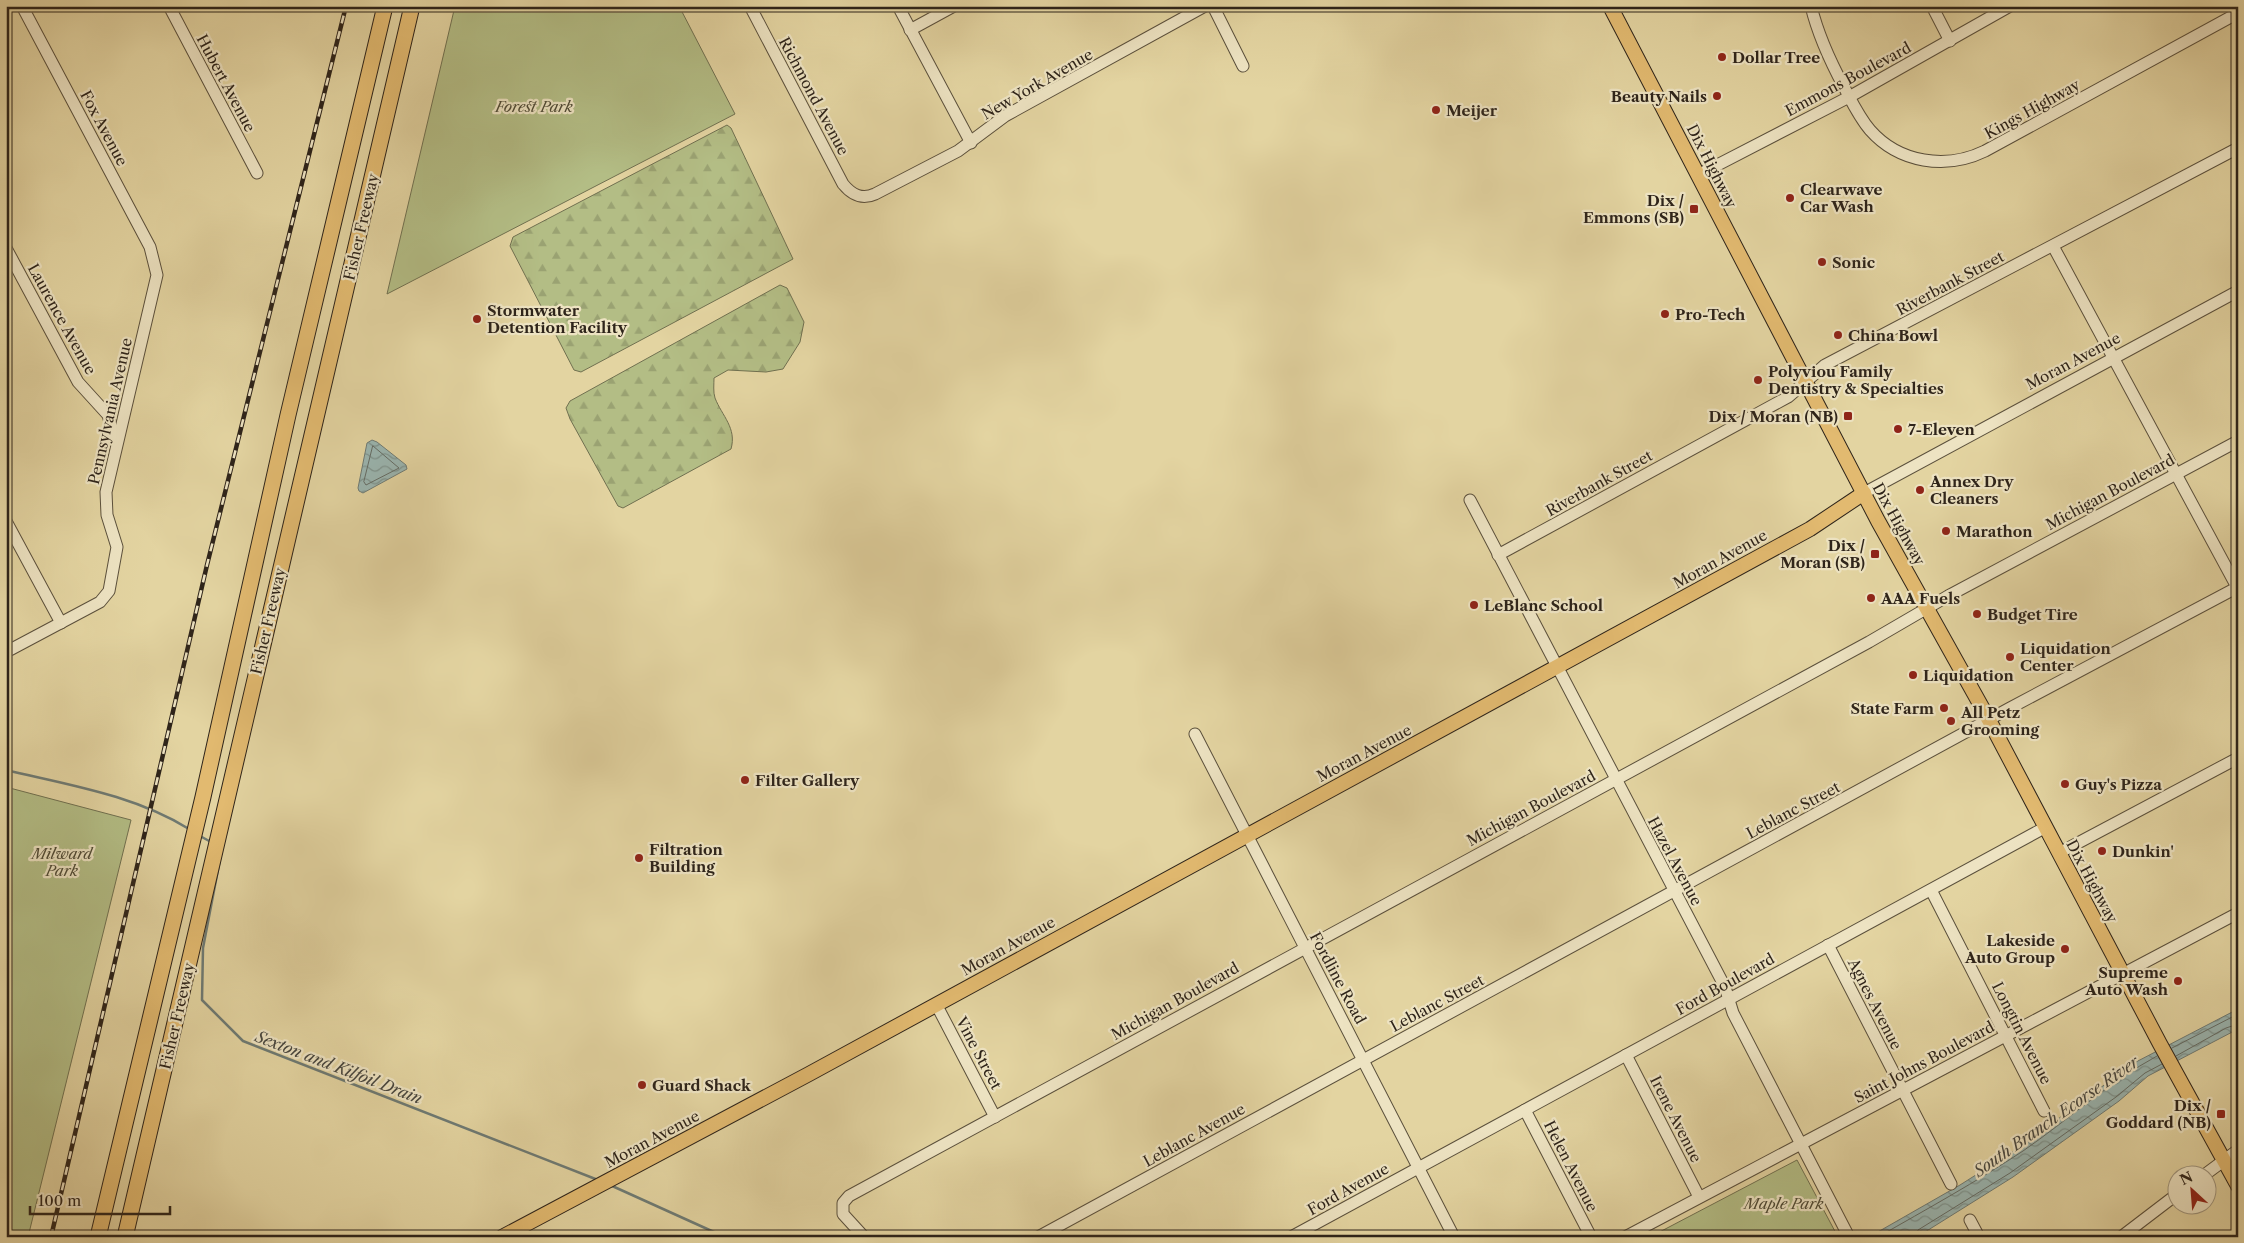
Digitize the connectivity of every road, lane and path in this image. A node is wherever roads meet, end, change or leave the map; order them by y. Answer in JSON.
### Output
{"nodes":[{"id":1,"x":22,"y":6,"type":"edge"},
{"id":2,"x":169,"y":6,"type":"edge"},
{"id":3,"x":385,"y":6,"type":"edge"},
{"id":4,"x":412,"y":6,"type":"edge"},
{"id":5,"x":750,"y":6,"type":"edge"},
{"id":6,"x":898,"y":6,"type":"edge"},
{"id":7,"x":954,"y":6,"type":"edge"},
{"id":8,"x":1205,"y":6,"type":"edge"},
{"id":9,"x":1213,"y":6,"type":"edge"},
{"id":10,"x":1610,"y":6,"type":"edge"},
{"id":11,"x":1810,"y":6,"type":"edge"},
{"id":12,"x":1932,"y":6,"type":"edge"},
{"id":13,"x":2010,"y":6,"type":"edge"},
{"id":14,"x":2238,"y":13,"type":"edge"},
{"id":15,"x":910,"y":30,"type":"junction"},
{"id":16,"x":1950,"y":41,"type":"junction"},
{"id":17,"x":1243,"y":66,"type":"dead end"},
{"id":18,"x":1850,"y":97,"type":"junction"},
{"id":19,"x":970,"y":143,"type":"junction"},
{"id":20,"x":2238,"y":148,"type":"edge"},
{"id":21,"x":256,"y":173,"type":"dead end"},
{"id":22,"x":1698,"y":175,"type":"junction"},
{"id":23,"x":857,"y":196,"type":"joint"},
{"id":24,"x":2053,"y":246,"type":"junction"},
{"id":25,"x":6,"y":248,"type":"edge"},
{"id":26,"x":156,"y":266,"type":"joint"},
{"id":27,"x":2238,"y":291,"type":"edge"},
{"id":28,"x":2113,"y":358,"type":"junction"},
{"id":29,"x":1806,"y":383,"type":"junction"},
{"id":30,"x":2238,"y":441,"type":"edge"},
{"id":31,"x":114,"y":455,"type":"junction"},
{"id":32,"x":2176,"y":474,"type":"junction"},
{"id":33,"x":1864,"y":493,"type":"junction"},
{"id":34,"x":1470,"y":500,"type":"dead end"},
{"id":35,"x":6,"y":520,"type":"edge"},
{"id":36,"x":1498,"y":555,"type":"junction"},
{"id":37,"x":2237,"y":588,"type":"edge"},
{"id":38,"x":1928,"y":610,"type":"junction"},
{"id":39,"x":61,"y":623,"type":"junction"},
{"id":40,"x":6,"y":652,"type":"edge"},
{"id":41,"x":1557,"y":667,"type":"junction"},
{"id":42,"x":1989,"y":720,"type":"junction"},
{"id":43,"x":1194,"y":734,"type":"dead end"},
{"id":44,"x":2238,"y":758,"type":"edge"},
{"id":45,"x":1615,"y":779,"type":"junction"},
{"id":46,"x":2046,"y":827,"type":"junction"},
{"id":47,"x":1246,"y":835,"type":"junction"},
{"id":48,"x":2059,"y":853,"type":"junction"},
{"id":49,"x":1931,"y":890,"type":"junction"},
{"id":50,"x":1674,"y":892,"type":"junction"},
{"id":51,"x":2238,"y":913,"type":"edge"},
{"id":52,"x":1828,"y":945,"type":"junction"},
{"id":53,"x":1305,"y":947,"type":"junction"},
{"id":54,"x":2123,"y":974,"type":"junction"},
{"id":55,"x":1728,"y":998,"type":"junction"},
{"id":56,"x":936,"y":1004,"type":"junction"},
{"id":57,"x":2006,"y":1036,"type":"junction"},
{"id":58,"x":1626,"y":1055,"type":"junction"},
{"id":59,"x":1363,"y":1060,"type":"junction"},
{"id":60,"x":1902,"y":1090,"type":"junction"},
{"id":61,"x":1525,"y":1110,"type":"junction"},
{"id":62,"x":2044,"y":1111,"type":"dead end"},
{"id":63,"x":995,"y":1117,"type":"junction"},
{"id":64,"x":1800,"y":1144,"type":"junction"},
{"id":65,"x":2238,"y":1150,"type":"edge"},
{"id":66,"x":2224,"y":1160,"type":"junction"},
{"id":67,"x":2216,"y":1166,"type":"edge"},
{"id":68,"x":1418,"y":1167,"type":"junction"},
{"id":69,"x":1951,"y":1184,"type":"dead end"},
{"id":70,"x":2238,"y":1186,"type":"edge"},
{"id":71,"x":1699,"y":1197,"type":"junction"},
{"id":72,"x":2166,"y":1203,"type":"edge"},
{"id":73,"x":1970,"y":1220,"type":"dead end"},
{"id":74,"x":1298,"y":1235,"type":"edge"},
{"id":75,"x":98,"y":1237,"type":"edge"},
{"id":76,"x":125,"y":1237,"type":"edge"},
{"id":77,"x":502,"y":1237,"type":"edge"},
{"id":78,"x":864,"y":1237,"type":"edge"},
{"id":79,"x":1038,"y":1237,"type":"edge"},
{"id":80,"x":1454,"y":1237,"type":"edge"},
{"id":81,"x":1591,"y":1237,"type":"edge"},
{"id":82,"x":1625,"y":1237,"type":"edge"},
{"id":83,"x":1849,"y":1237,"type":"edge"},
{"id":84,"x":1979,"y":1237,"type":"edge"},
{"id":85,"x":2121,"y":1237,"type":"edge"}],
"edges":[{"from":1,"to":26,"type":"street","name":"Fox Avenue"},
{"from":2,"to":21,"type":"street","name":"Hubert Avenue"},
{"from":3,"to":75,"type":"highway","name":"Fisher Freeway"},
{"from":4,"to":76,"type":"highway","name":"Fisher Freeway"},
{"from":5,"to":23,"type":"street","name":"Richmond Avenue"},
{"from":6,"to":15,"type":"street"},
{"from":7,"to":15,"type":"street"},
{"from":8,"to":19,"type":"street","name":"New York Avenue"},
{"from":9,"to":17,"type":"street"},
{"from":10,"to":22,"type":"main road","name":"Dix Highway"},
{"from":11,"to":18,"type":"street","name":"Kings Highway"},
{"from":12,"to":16,"type":"street"},
{"from":13,"to":16,"type":"street","name":"Emmons Boulevard"},
{"from":14,"to":18,"type":"street","name":"Kings Highway"},
{"from":15,"to":19,"type":"street"},
{"from":16,"to":18,"type":"street","name":"Emmons Boulevard"},
{"from":18,"to":22,"type":"street","name":"Emmons Boulevard"},
{"from":19,"to":23,"type":"street","name":"New York Avenue"},
{"from":20,"to":24,"type":"street","name":"Riverbank Street"},
{"from":22,"to":29,"type":"main road","name":"Dix Highway"},
{"from":24,"to":28,"type":"street"},
{"from":24,"to":29,"type":"street","name":"Riverbank Street"},
{"from":25,"to":31,"type":"street","name":"Laurence Avenue"},
{"from":26,"to":31,"type":"street","name":"Pennsylvania Avenue"},
{"from":27,"to":28,"type":"street","name":"Moran Avenue"},
{"from":28,"to":32,"type":"street"},
{"from":28,"to":33,"type":"street","name":"Moran Avenue"},
{"from":29,"to":33,"type":"main road","name":"Dix Highway"},
{"from":29,"to":36,"type":"street","name":"Riverbank Street"},
{"from":30,"to":32,"type":"street","name":"Michigan Boulevard"},
{"from":31,"to":39,"type":"street","name":"Pennsylvania Avenue"},
{"from":32,"to":37,"type":"street"},
{"from":32,"to":38,"type":"street","name":"Michigan Boulevard"},
{"from":33,"to":38,"type":"main road","name":"Dix Highway"},
{"from":33,"to":41,"type":"main road","name":"Moran Avenue"},
{"from":34,"to":36,"type":"street","name":"Hazel Avenue"},
{"from":35,"to":39,"type":"street"},
{"from":36,"to":41,"type":"street","name":"Hazel Avenue"},
{"from":37,"to":42,"type":"street","name":"Leblanc Street"},
{"from":38,"to":42,"type":"main road","name":"Dix Highway"},
{"from":38,"to":45,"type":"street","name":"Michigan Boulevard"},
{"from":39,"to":40,"type":"street","name":"Pennsylvania Avenue"},
{"from":41,"to":45,"type":"street","name":"Hazel Avenue"},
{"from":41,"to":47,"type":"main road","name":"Moran Avenue"},
{"from":42,"to":46,"type":"main road","name":"Dix Highway"},
{"from":42,"to":50,"type":"street","name":"Leblanc Street"},
{"from":43,"to":47,"type":"street","name":"Fordline Road"},
{"from":44,"to":48,"type":"street"},
{"from":45,"to":50,"type":"street","name":"Hazel Avenue"},
{"from":45,"to":53,"type":"street","name":"Michigan Boulevard"},
{"from":46,"to":48,"type":"main road","name":"Dix Highway"},
{"from":46,"to":49,"type":"street","name":"Ford Boulevard"},
{"from":47,"to":53,"type":"street","name":"Fordline Road"},
{"from":47,"to":56,"type":"main road","name":"Moran Avenue"},
{"from":48,"to":54,"type":"main road","name":"Dix Highway"},
{"from":49,"to":52,"type":"street","name":"Ford Boulevard"},
{"from":49,"to":57,"type":"street","name":"Longtin Avenue"},
{"from":50,"to":55,"type":"street","name":"Hazel Avenue"},
{"from":50,"to":59,"type":"street","name":"Leblanc Street"},
{"from":51,"to":54,"type":"street","name":"Saint Johns Boulevard"},
{"from":52,"to":55,"type":"street","name":"Ford Boulevard"},
{"from":52,"to":60,"type":"street","name":"Agnes Avenue"},
{"from":53,"to":59,"type":"street","name":"Fordline Road"},
{"from":53,"to":63,"type":"street","name":"Michigan Boulevard"},
{"from":54,"to":57,"type":"street","name":"Saint Johns Boulevard"},
{"from":54,"to":66,"type":"main road","name":"Dix Highway"},
{"from":55,"to":58,"type":"street","name":"Ford Boulevard"},
{"from":55,"to":64,"type":"street","name":"Hazel Avenue"},
{"from":56,"to":63,"type":"street","name":"Vine Street"},
{"from":56,"to":77,"type":"main road","name":"Moran Avenue"},
{"from":57,"to":60,"type":"street","name":"Saint Johns Boulevard"},
{"from":57,"to":62,"type":"street","name":"Longtin Avenue"},
{"from":58,"to":61,"type":"street","name":"Ford Boulevard"},
{"from":58,"to":71,"type":"street","name":"Irene Avenue"},
{"from":59,"to":68,"type":"street","name":"Fordline Road"},
{"from":59,"to":79,"type":"street","name":"Leblanc Avenue"},
{"from":60,"to":64,"type":"street","name":"Saint Johns Boulevard"},
{"from":60,"to":69,"type":"street","name":"Agnes Avenue"},
{"from":61,"to":68,"type":"street","name":"Ford Boulevard"},
{"from":61,"to":81,"type":"street","name":"Helen Avenue"},
{"from":63,"to":78,"type":"street","name":"Michigan Boulevard"},
{"from":64,"to":71,"type":"street","name":"Saint Johns Boulevard"},
{"from":64,"to":83,"type":"street","name":"Hazel Avenue"},
{"from":65,"to":66,"type":"street"},
{"from":66,"to":67,"type":"street"},
{"from":66,"to":70,"type":"main road","name":"Dix Highway"},
{"from":68,"to":74,"type":"street","name":"Ford Avenue"},
{"from":68,"to":80,"type":"street","name":"Fordline Road"},
{"from":71,"to":82,"type":"street","name":"Saint Johns Boulevard"},
{"from":72,"to":85,"type":"street"},
{"from":73,"to":84,"type":"street"}]}
